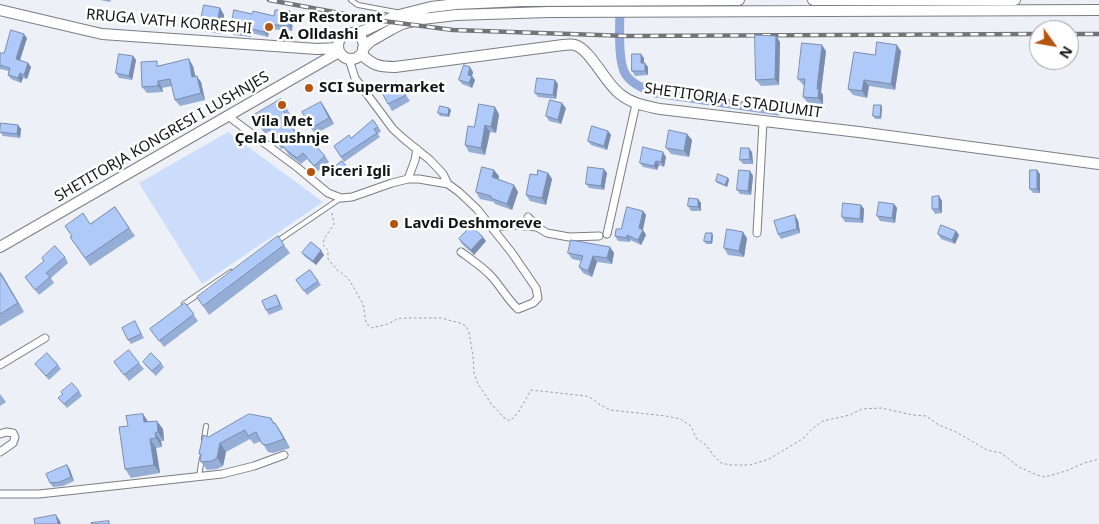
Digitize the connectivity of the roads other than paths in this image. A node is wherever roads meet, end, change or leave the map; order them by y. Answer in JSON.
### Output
{"nodes":[{"id":1,"x":351,"y":0,"type":"edge"},
{"id":2,"x":606,"y":0,"type":"edge"},
{"id":3,"x":740,"y":0,"type":"edge"},
{"id":4,"x":813,"y":0,"type":"edge"},
{"id":5,"x":1015,"y":0,"type":"edge"},
{"id":6,"x":630,"y":5,"type":"edge"},
{"id":7,"x":0,"y":10,"type":"edge"},
{"id":8,"x":1099,"y":10,"type":"edge"},
{"id":9,"x":607,"y":12,"type":"junction"},
{"id":10,"x":403,"y":14,"type":"junction"},
{"id":11,"x":402,"y":24,"type":"junction"},
{"id":12,"x":355,"y":34,"type":"junction"},
{"id":13,"x":339,"y":50,"type":"junction"},
{"id":14,"x":362,"y":51,"type":"junction"},
{"id":15,"x":348,"y":59,"type":"junction"},
{"id":16,"x":636,"y":104,"type":"junction"},
{"id":17,"x":228,"y":116,"type":"junction"},
{"id":18,"x":763,"y":122,"type":"junction"},
{"id":19,"x":417,"y":149,"type":"junction"},
{"id":20,"x":1099,"y":164,"type":"edge"},
{"id":21,"x":408,"y":179,"type":"junction"},
{"id":22,"x":448,"y":184,"type":"junction"},
{"id":23,"x":341,"y":198,"type":"junction"},
{"id":24,"x":528,"y":217,"type":"dead end"},
{"id":25,"x":491,"y":227,"type":"junction"},
{"id":26,"x":537,"y":227,"type":"junction"},
{"id":27,"x":757,"y":233,"type":"dead end"},
{"id":28,"x":607,"y":234,"type":"dead end"},
{"id":29,"x":599,"y":236,"type":"dead end"},
{"id":30,"x":274,"y":243,"type":"edge"},
{"id":31,"x":0,"y":248,"type":"edge"},
{"id":32,"x":461,"y":252,"type":"dead end"},
{"id":33,"x":233,"y":271,"type":"edge"},
{"id":34,"x":184,"y":304,"type":"edge"},
{"id":35,"x":45,"y":338,"type":"dead end"},
{"id":36,"x":0,"y":365,"type":"edge"},
{"id":37,"x":206,"y":426,"type":"dead end"},
{"id":38,"x":0,"y":434,"type":"edge"},
{"id":39,"x":204,"y":443,"type":"edge"},
{"id":40,"x":202,"y":451,"type":"edge"},
{"id":41,"x":0,"y":452,"type":"edge"},
{"id":42,"x":284,"y":455,"type":"dead end"},
{"id":43,"x":199,"y":476,"type":"junction"},
{"id":44,"x":0,"y":494,"type":"edge"}],
"edges":[{"from":1,"to":10,"type":"lane"},
{"from":2,"to":6,"type":"main road"},
{"from":2,"to":9,"type":"street"},
{"from":2,"to":10,"type":"main road"},
{"from":3,"to":6,"type":"main road"},
{"from":4,"to":5,"type":"main road"},
{"from":6,"to":8,"type":"main road"},
{"from":6,"to":9,"type":"main road"},
{"from":7,"to":13,"type":"main road","name":"RRUGA VATH KORRESHI"},
{"from":9,"to":11,"type":"main road"},
{"from":10,"to":11,"type":"lane"},
{"from":10,"to":12,"type":"main road"},
{"from":11,"to":14,"type":"main road"},
{"from":12,"to":13,"type":"main road"},
{"from":12,"to":14,"type":"main road"},
{"from":13,"to":15,"type":"main road"},
{"from":13,"to":17,"type":"main road","name":"SHETITORJA KONGRESI I LUSHNJES"},
{"from":14,"to":15,"type":"main road"},
{"from":14,"to":16,"type":"main road","name":"SHETITORJA E STADIUMIT"},
{"from":15,"to":19,"type":"street"},
{"from":16,"to":18,"type":"main road","name":"SHETITORJA E STADIUMIT"},
{"from":16,"to":28,"type":"street"},
{"from":17,"to":23,"type":"street"},
{"from":17,"to":31,"type":"main road","name":"SHETITORJA KONGRESI I LUSHNJES"},
{"from":18,"to":20,"type":"main road","name":"SHETITORJA E STADIUMIT"},
{"from":18,"to":27,"type":"street"},
{"from":19,"to":21,"type":"street"},
{"from":19,"to":22,"type":"street"},
{"from":21,"to":22,"type":"street"},
{"from":21,"to":23,"type":"street"},
{"from":22,"to":25,"type":"street"},
{"from":23,"to":30,"type":"lane"},
{"from":24,"to":26,"type":"street"},
{"from":25,"to":26,"type":"street"},
{"from":25,"to":32,"type":"street"},
{"from":26,"to":29,"type":"street"},
{"from":33,"to":34,"type":"lane"},
{"from":35,"to":36,"type":"street"},
{"from":37,"to":39,"type":"lane"},
{"from":38,"to":41,"type":"street"},
{"from":40,"to":43,"type":"lane"},
{"from":42,"to":43,"type":"street"},
{"from":43,"to":44,"type":"street"}]}
